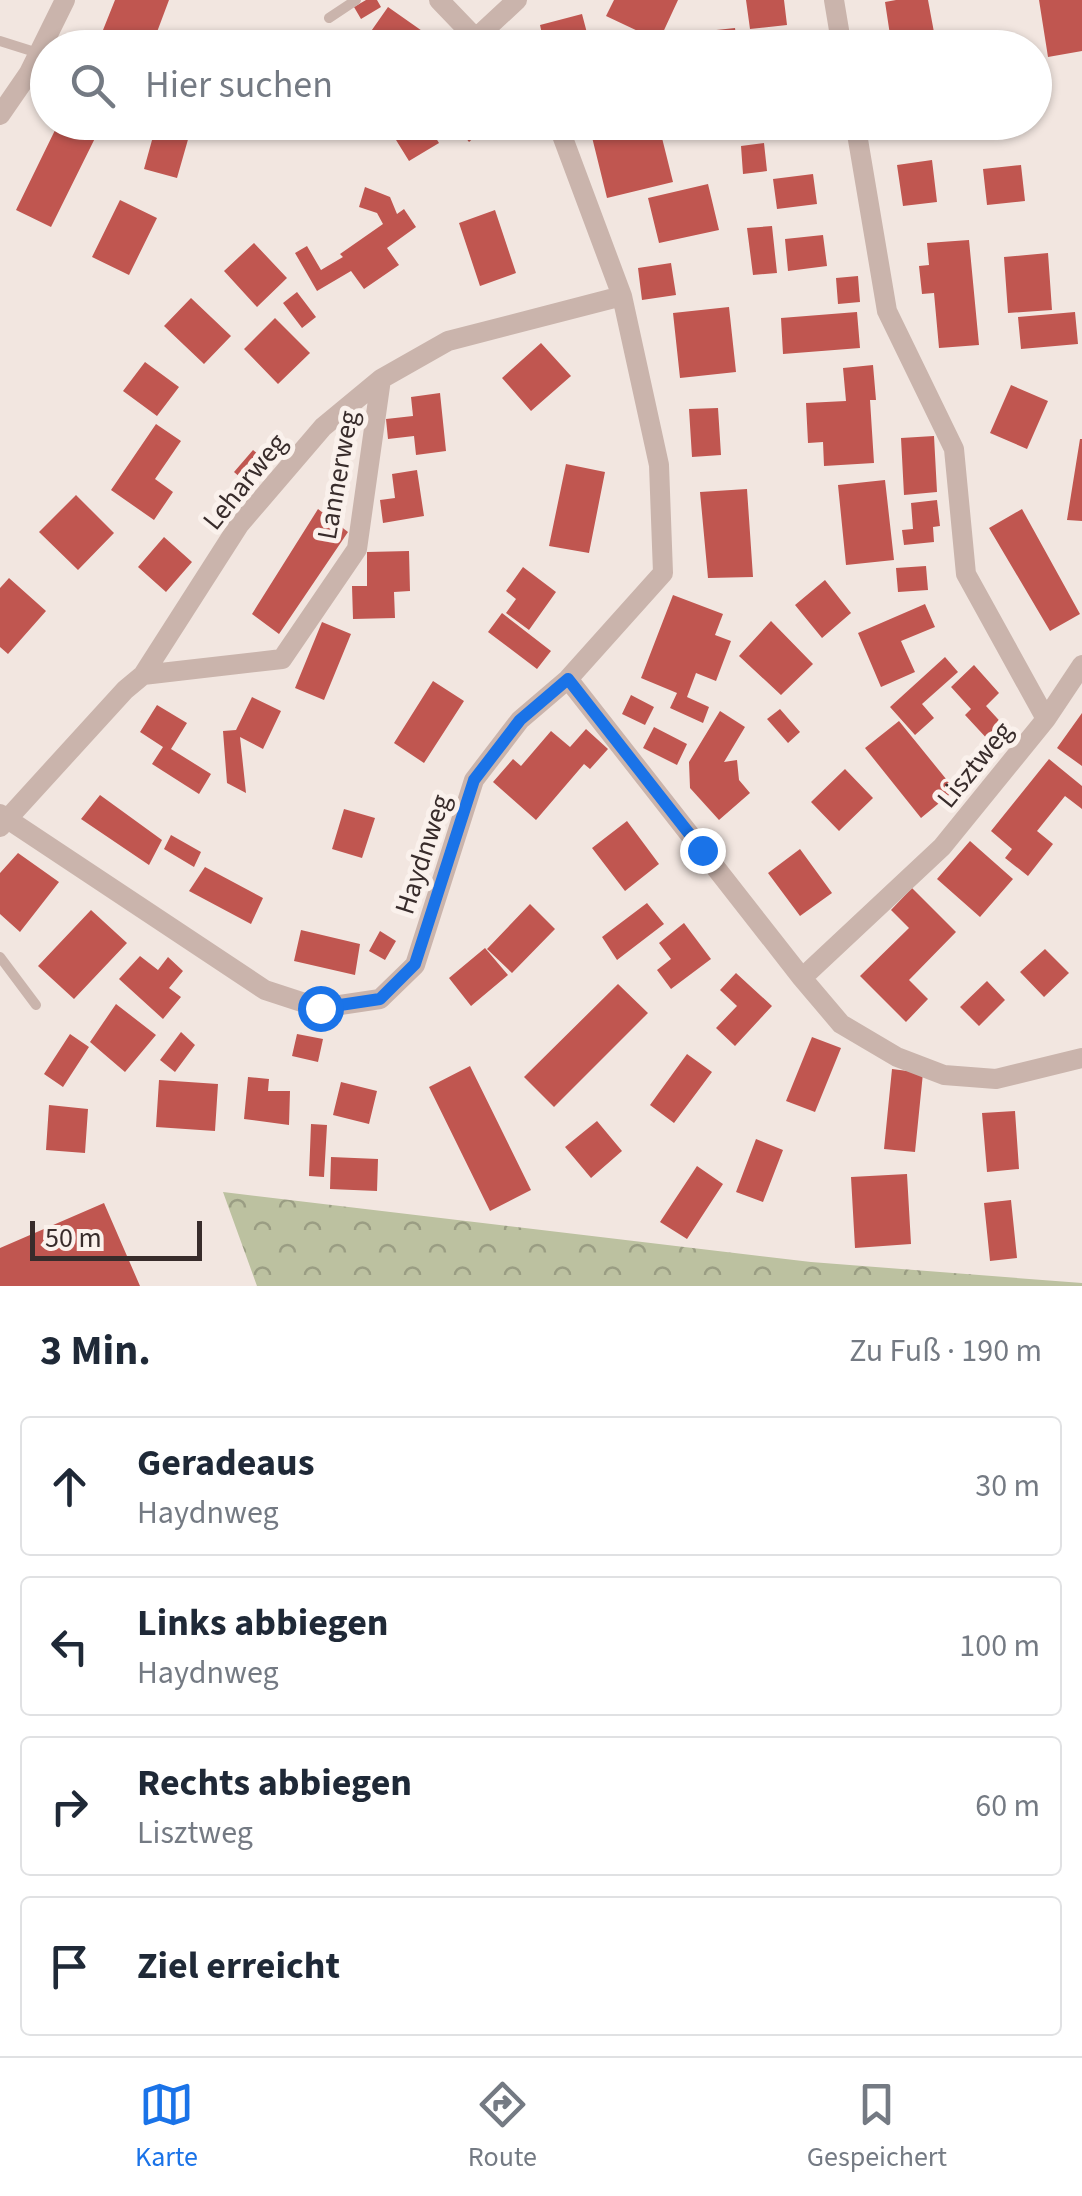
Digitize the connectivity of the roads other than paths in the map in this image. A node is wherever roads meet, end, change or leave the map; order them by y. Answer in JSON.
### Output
{"nodes":[{"id":1,"x":65,"y":0,"type":"edge"},
{"id":2,"x":356,"y":0,"type":"edge"},
{"id":3,"x":440,"y":0,"type":"edge"},
{"id":4,"x":518,"y":0,"type":"edge"},
{"id":5,"x":834,"y":0,"type":"edge"},
{"id":6,"x":329,"y":18,"type":"dead end"},
{"id":7,"x":50,"y":30,"type":"edge"},
{"id":8,"x":469,"y":30,"type":"edge"},
{"id":9,"x":492,"y":30,"type":"edge"},
{"id":10,"x":839,"y":30,"type":"edge"},
{"id":11,"x":0,"y":41,"type":"edge"},
{"id":12,"x":30,"y":50,"type":"edge"},
{"id":13,"x":30,"y":66,"type":"edge"},
{"id":14,"x":0,"y":115,"type":"edge"},
{"id":15,"x":564,"y":140,"type":"edge"},
{"id":16,"x":857,"y":140,"type":"edge"},
{"id":17,"x":622,"y":296,"type":"junction"},
{"id":18,"x":381,"y":379,"type":"junction"},
{"id":19,"x":1082,"y":665,"type":"edge"},
{"id":20,"x":143,"y":675,"type":"junction"},
{"id":21,"x":568,"y":679,"type":"junction"},
{"id":22,"x":1046,"y":719,"type":"junction"},
{"id":23,"x":3,"y":821,"type":"edge"},
{"id":24,"x":0,"y":957,"type":"edge"},
{"id":25,"x":802,"y":978,"type":"junction"},
{"id":26,"x":36,"y":1005,"type":"dead end"},
{"id":27,"x":1082,"y":1058,"type":"edge"}],
"edges":[{"from":1,"to":7,"type":"street"},
{"from":2,"to":6,"type":"lane"},
{"from":3,"to":8,"type":"street"},
{"from":4,"to":9,"type":"street"},
{"from":5,"to":10,"type":"street"},
{"from":11,"to":12,"type":"lane"},
{"from":13,"to":14,"type":"street"},
{"from":15,"to":17,"type":"street","name":"Haydnweg"},
{"from":16,"to":22,"type":"street","name":"Lisztweg"},
{"from":17,"to":18,"type":"street","name":"Leharweg"},
{"from":17,"to":21,"type":"street","name":"Haydnweg"},
{"from":18,"to":20,"type":"street","name":"Leharweg"},
{"from":18,"to":20,"type":"street","name":"Lannerweg"},
{"from":19,"to":22,"type":"street"},
{"from":20,"to":23,"type":"street","name":"Leharweg"},
{"from":21,"to":23,"type":"street","name":"Haydnweg"},
{"from":21,"to":25,"type":"street"},
{"from":22,"to":25,"type":"street","name":"Lisztweg"},
{"from":24,"to":26,"type":"lane"},
{"from":25,"to":27,"type":"street"}]}
